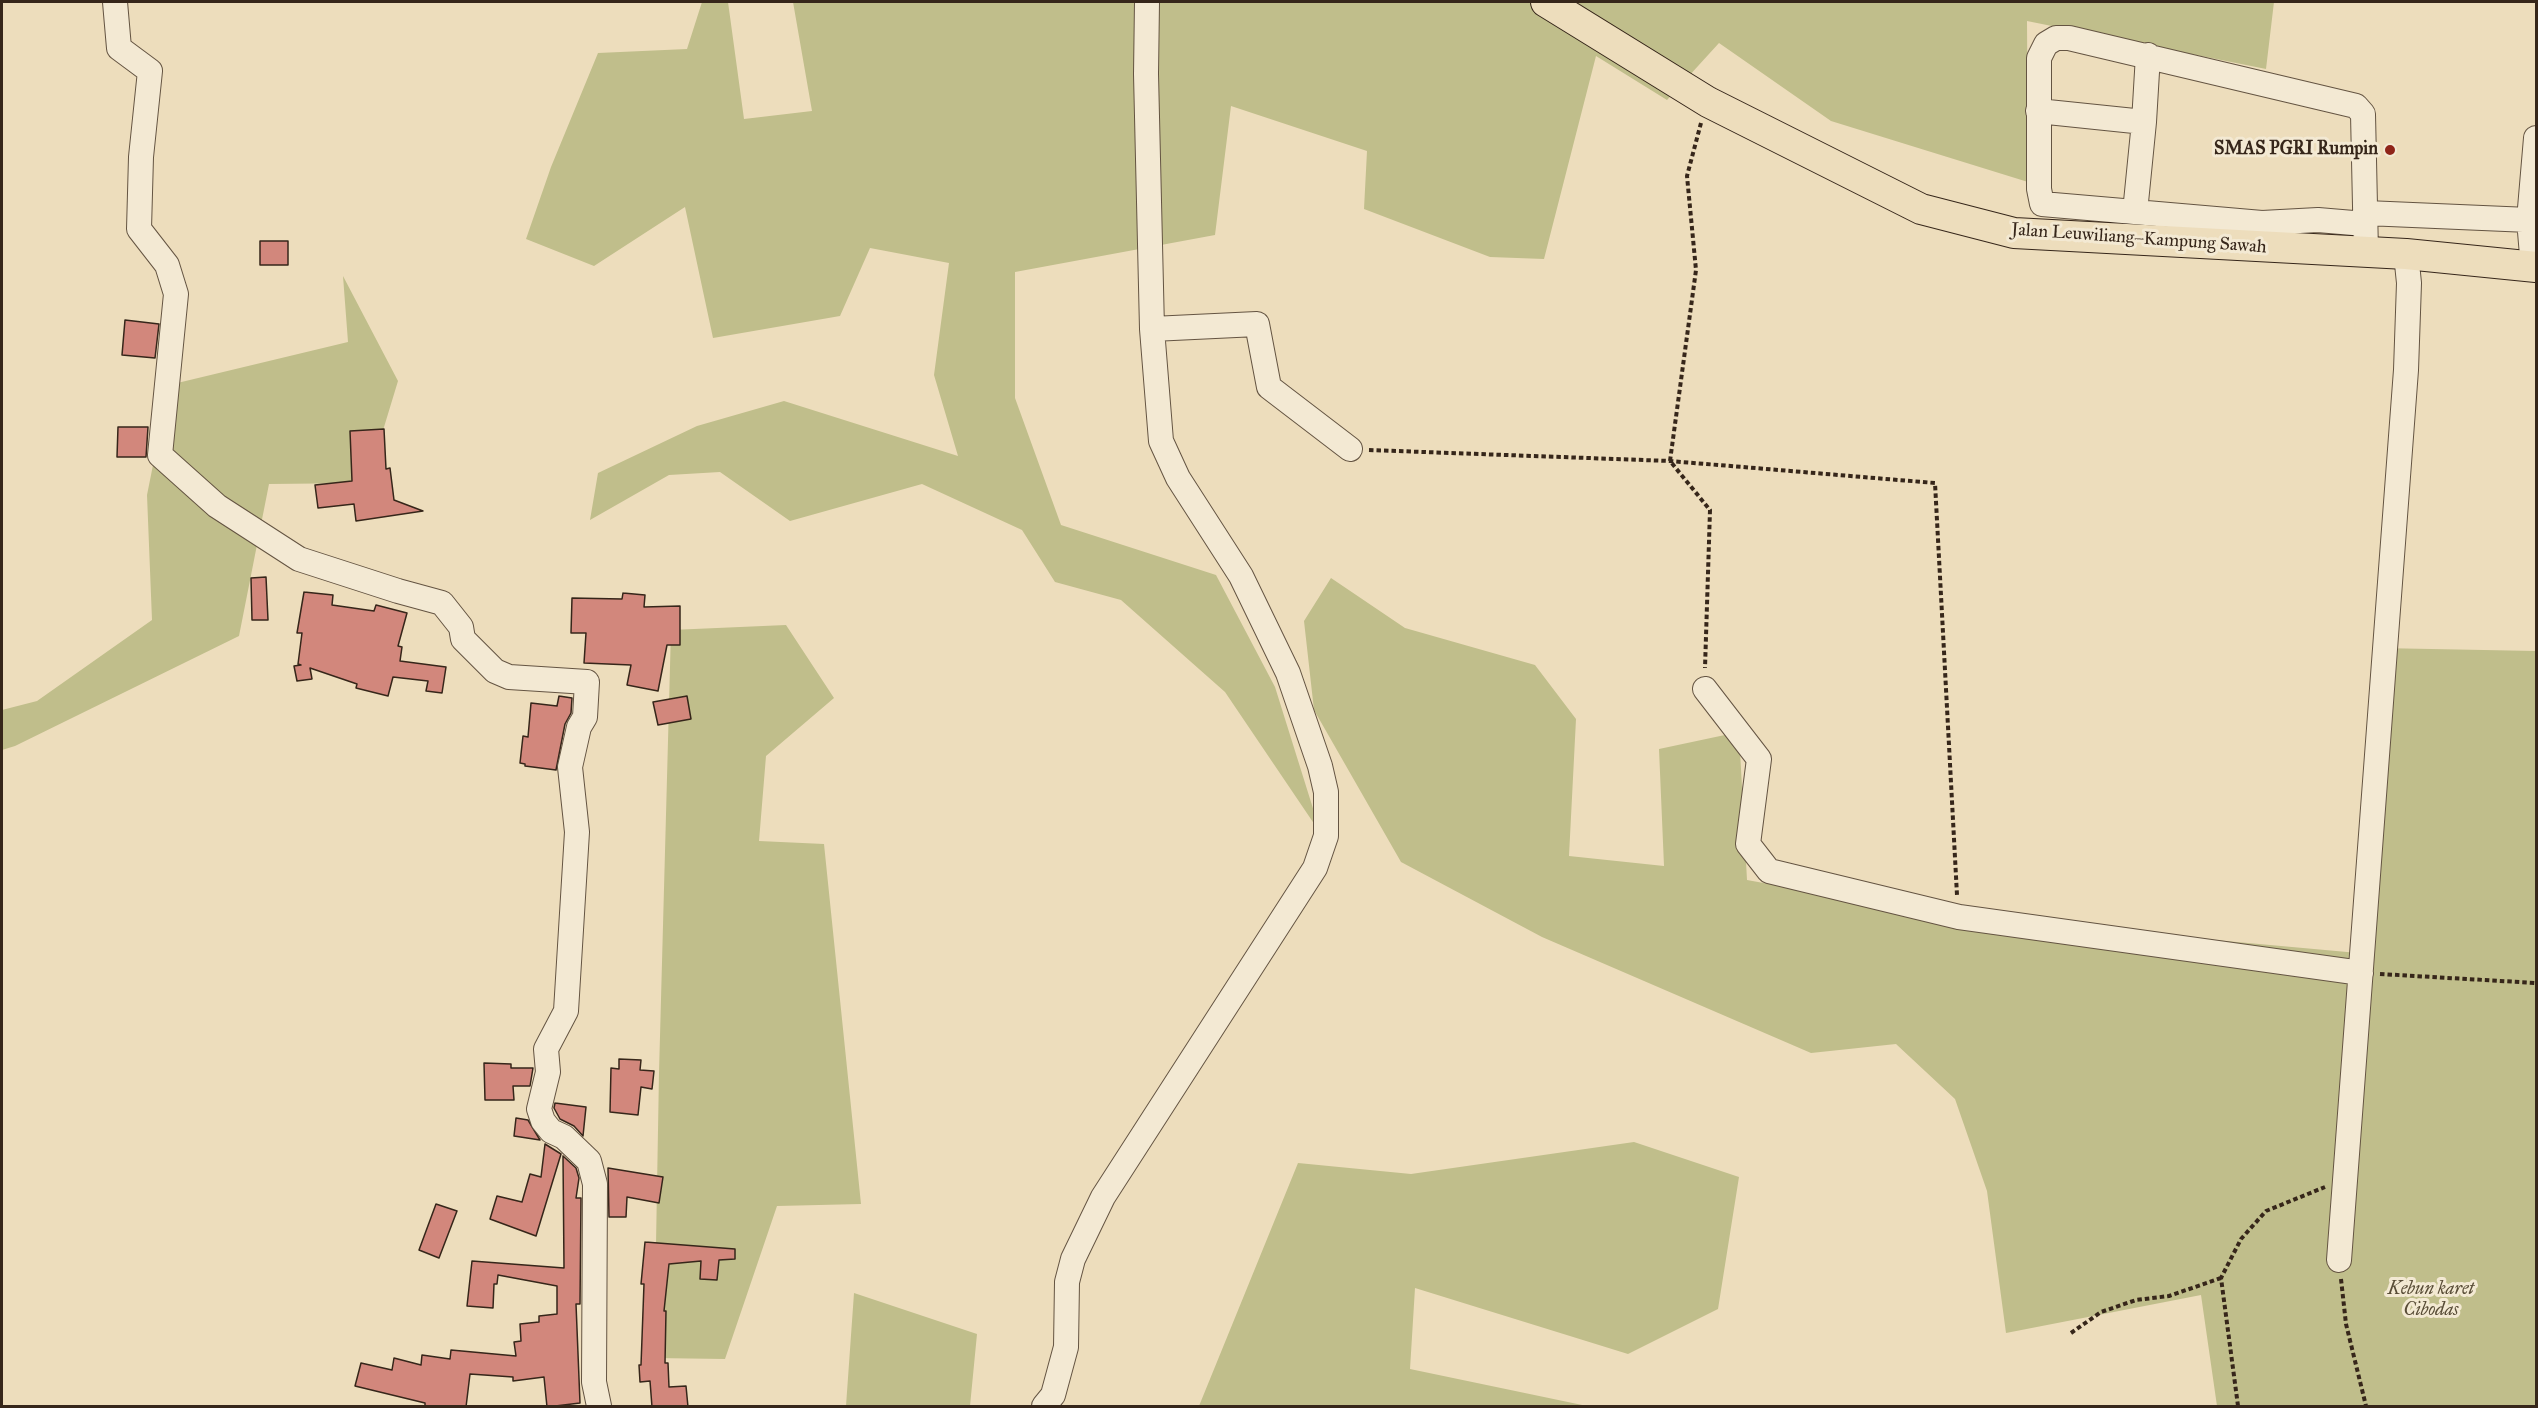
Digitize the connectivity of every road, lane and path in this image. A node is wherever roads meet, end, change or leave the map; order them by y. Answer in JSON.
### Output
{"nodes":[{"id":1,"x":115,"y":2,"type":"edge"},
{"id":2,"x":1147,"y":2,"type":"edge"},
{"id":3,"x":1546,"y":2,"type":"edge"},
{"id":4,"x":2148,"y":55,"type":"junction"},
{"id":5,"x":1708,"y":102,"type":"junction"},
{"id":6,"x":2038,"y":111,"type":"junction"},
{"id":7,"x":2144,"y":122,"type":"junction"},
{"id":8,"x":2536,"y":138,"type":"edge"},
{"id":9,"x":2135,"y":212,"type":"junction"},
{"id":10,"x":2529,"y":220,"type":"junction"},
{"id":11,"x":2366,"y":230,"type":"junction"},
{"id":12,"x":2406,"y":254,"type":"junction"},
{"id":13,"x":2535,"y":267,"type":"edge"},
{"id":14,"x":1152,"y":329,"type":"junction"},
{"id":15,"x":1350,"y":449,"type":"joint"},
{"id":16,"x":1670,"y":461,"type":"junction"},
{"id":17,"x":1705,"y":689,"type":"joint"},
{"id":18,"x":1959,"y":917,"type":"junction"},
{"id":19,"x":2361,"y":973,"type":"junction"},
{"id":20,"x":2536,"y":983,"type":"edge"},
{"id":21,"x":2345,"y":1179,"type":"junction"},
{"id":22,"x":2339,"y":1260,"type":"joint"},
{"id":23,"x":2221,"y":1278,"type":"junction"},
{"id":24,"x":2071,"y":1333,"type":"dead end"},
{"id":25,"x":599,"y":1407,"type":"edge"},
{"id":26,"x":1044,"y":1407,"type":"edge"},
{"id":27,"x":2238,"y":1407,"type":"edge"},
{"id":28,"x":2366,"y":1407,"type":"edge"}],
"edges":[{"from":1,"to":25,"type":"street"},
{"from":2,"to":14,"type":"street"},
{"from":3,"to":5,"type":"main road","name":"Jalan Leuwiliang–Kampung Sawah"},
{"from":4,"to":6,"type":"street"},
{"from":4,"to":7,"type":"street"},
{"from":4,"to":11,"type":"street"},
{"from":5,"to":11,"type":"main road","name":"Jalan Leuwiliang–Kampung Sawah"},
{"from":5,"to":16,"type":"path"},
{"from":6,"to":7,"type":"street"},
{"from":6,"to":9,"type":"street"},
{"from":7,"to":9,"type":"street"},
{"from":8,"to":10,"type":"street"},
{"from":9,"to":11,"type":"street"},
{"from":10,"to":11,"type":"street"},
{"from":10,"to":13,"type":"street"},
{"from":11,"to":12,"type":"main road","name":"Jalan Leuwiliang–Kampung Sawah"},
{"from":12,"to":13,"type":"main road","name":"Jalan Leuwiliang–Kampung Sawah"},
{"from":12,"to":19,"type":"street"},
{"from":14,"to":15,"type":"street"},
{"from":14,"to":26,"type":"street"},
{"from":15,"to":16,"type":"path"},
{"from":16,"to":17,"type":"path"},
{"from":16,"to":18,"type":"path"},
{"from":17,"to":18,"type":"street"},
{"from":18,"to":19,"type":"street"},
{"from":19,"to":20,"type":"path"},
{"from":19,"to":21,"type":"street"},
{"from":21,"to":22,"type":"street"},
{"from":21,"to":23,"type":"path"},
{"from":22,"to":28,"type":"path"},
{"from":23,"to":24,"type":"path"},
{"from":23,"to":27,"type":"path"}]}
